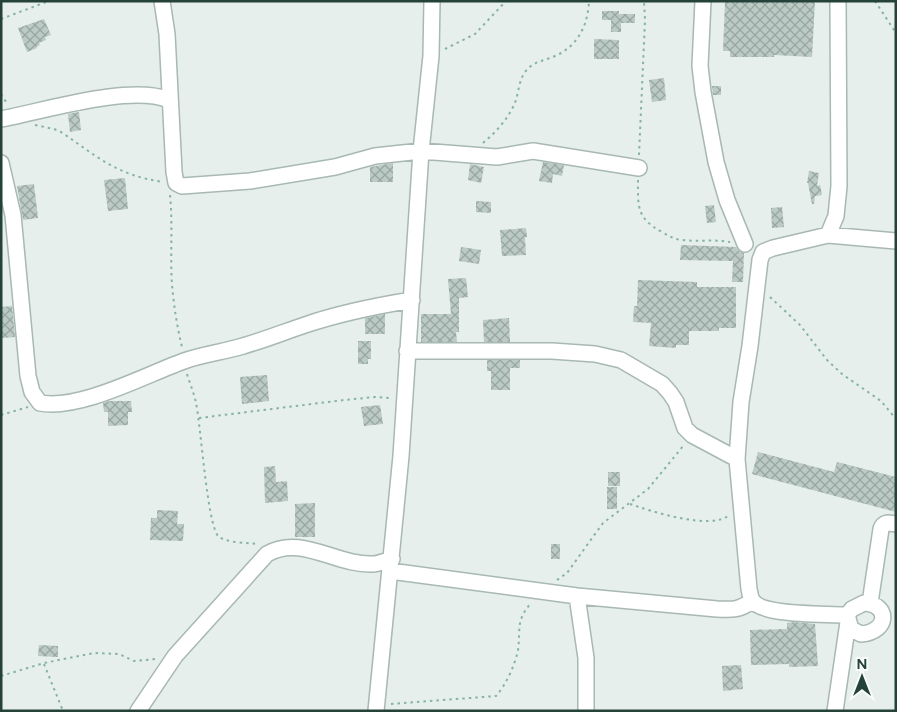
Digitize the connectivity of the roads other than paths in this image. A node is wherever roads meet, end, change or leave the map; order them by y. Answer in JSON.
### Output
{"nodes":[{"id":1,"x":162,"y":1,"type":"edge"},
{"id":2,"x":432,"y":1,"type":"edge"},
{"id":3,"x":704,"y":1,"type":"edge"},
{"id":4,"x":838,"y":1,"type":"edge"},
{"id":5,"x":169,"y":100,"type":"junction"},
{"id":6,"x":1,"y":119,"type":"edge"},
{"id":7,"x":421,"y":150,"type":"junction"},
{"id":8,"x":1,"y":163,"type":"edge"},
{"id":9,"x":639,"y":168,"type":"road end"},
{"id":10,"x":828,"y":235,"type":"junction"},
{"id":11,"x":896,"y":241,"type":"edge"},
{"id":12,"x":745,"y":244,"type":"road end"},
{"id":13,"x":412,"y":300,"type":"junction"},
{"id":14,"x":407,"y":351,"type":"junction"},
{"id":15,"x":737,"y":460,"type":"junction"},
{"id":16,"x":896,"y":524,"type":"edge"},
{"id":17,"x":391,"y":565,"type":"junction"},
{"id":18,"x":577,"y":596,"type":"junction"},
{"id":19,"x":752,"y":601,"type":"junction"},
{"id":20,"x":870,"y":603,"type":"junction"},
{"id":21,"x":847,"y":618,"type":"junction"},
{"id":22,"x":376,"y":708,"type":"edge"},
{"id":23,"x":138,"y":711,"type":"edge"},
{"id":24,"x":586,"y":711,"type":"edge"},
{"id":25,"x":835,"y":711,"type":"edge"}],
"edges":[{"from":1,"to":5,"type":"street"},
{"from":2,"to":7,"type":"street"},
{"from":3,"to":12,"type":"street"},
{"from":4,"to":10,"type":"street"},
{"from":5,"to":6,"type":"street"},
{"from":5,"to":7,"type":"street"},
{"from":7,"to":9,"type":"street"},
{"from":7,"to":13,"type":"street"},
{"from":8,"to":13,"type":"street"},
{"from":10,"to":11,"type":"street"},
{"from":10,"to":15,"type":"street"},
{"from":13,"to":14,"type":"street"},
{"from":14,"to":15,"type":"street"},
{"from":14,"to":17,"type":"street"},
{"from":15,"to":19,"type":"street"},
{"from":16,"to":20,"type":"street"},
{"from":17,"to":18,"type":"street"},
{"from":17,"to":22,"type":"street"},
{"from":17,"to":23,"type":"street"},
{"from":18,"to":19,"type":"street"},
{"from":18,"to":24,"type":"street"},
{"from":19,"to":21,"type":"street"},
{"from":20,"to":21,"type":"street"},
{"from":20,"to":21,"type":"street"},
{"from":21,"to":25,"type":"street"}]}
